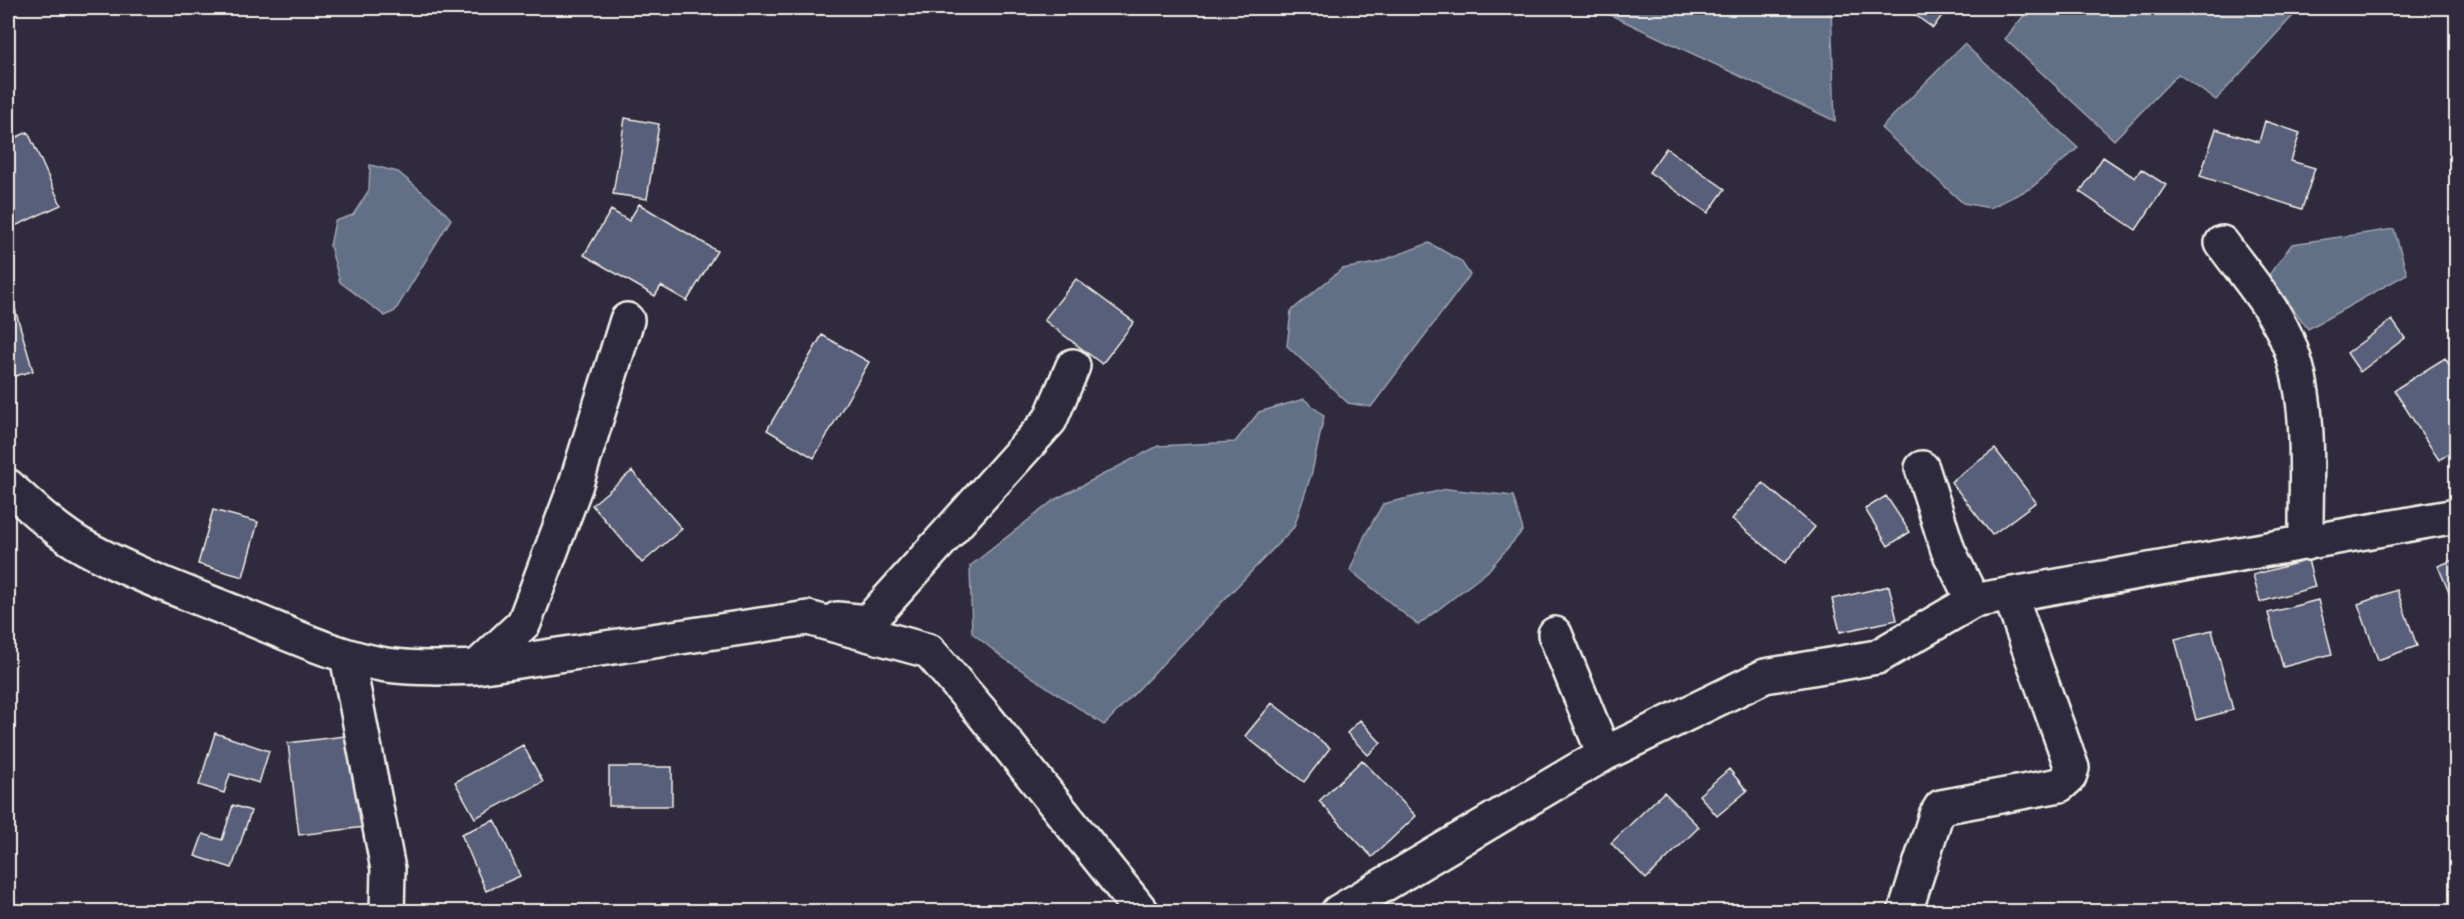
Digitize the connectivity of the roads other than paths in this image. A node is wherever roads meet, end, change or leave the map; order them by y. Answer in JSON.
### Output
{"nodes":[{"id":1,"x":2222,"y":243,"type":"dead end"},
{"id":2,"x":627,"y":320,"type":"dead end"},
{"id":3,"x":1073,"y":366,"type":"dead end"},
{"id":4,"x":1922,"y":468,"type":"dead end"},
{"id":5,"x":8,"y":486,"type":"edge"},
{"id":6,"x":2457,"y":516,"type":"edge"},
{"id":7,"x":2306,"y":543,"type":"junction"},
{"id":8,"x":2010,"y":595,"type":"junction"},
{"id":9,"x":1973,"y":601,"type":"junction"},
{"id":10,"x":808,"y":618,"type":"junction"},
{"id":11,"x":1555,"y":634,"type":"dead end"},
{"id":12,"x":347,"y":656,"type":"junction"},
{"id":13,"x":477,"y":666,"type":"junction"},
{"id":14,"x":1604,"y":754,"type":"junction"},
{"id":15,"x":387,"y":912,"type":"edge"},
{"id":16,"x":1142,"y":912,"type":"edge"},
{"id":17,"x":1338,"y":912,"type":"edge"},
{"id":18,"x":1905,"y":912,"type":"edge"}],
"edges":[{"from":1,"to":7,"type":"street"},
{"from":2,"to":13,"type":"street"},
{"from":3,"to":10,"type":"street"},
{"from":4,"to":9,"type":"street"},
{"from":5,"to":12,"type":"street"},
{"from":6,"to":7,"type":"street"},
{"from":7,"to":8,"type":"street"},
{"from":8,"to":9,"type":"street"},
{"from":8,"to":18,"type":"street"},
{"from":9,"to":14,"type":"street"},
{"from":10,"to":13,"type":"street"},
{"from":10,"to":16,"type":"street"},
{"from":11,"to":14,"type":"street"},
{"from":12,"to":13,"type":"street"},
{"from":12,"to":15,"type":"street"},
{"from":14,"to":17,"type":"street"}]}
